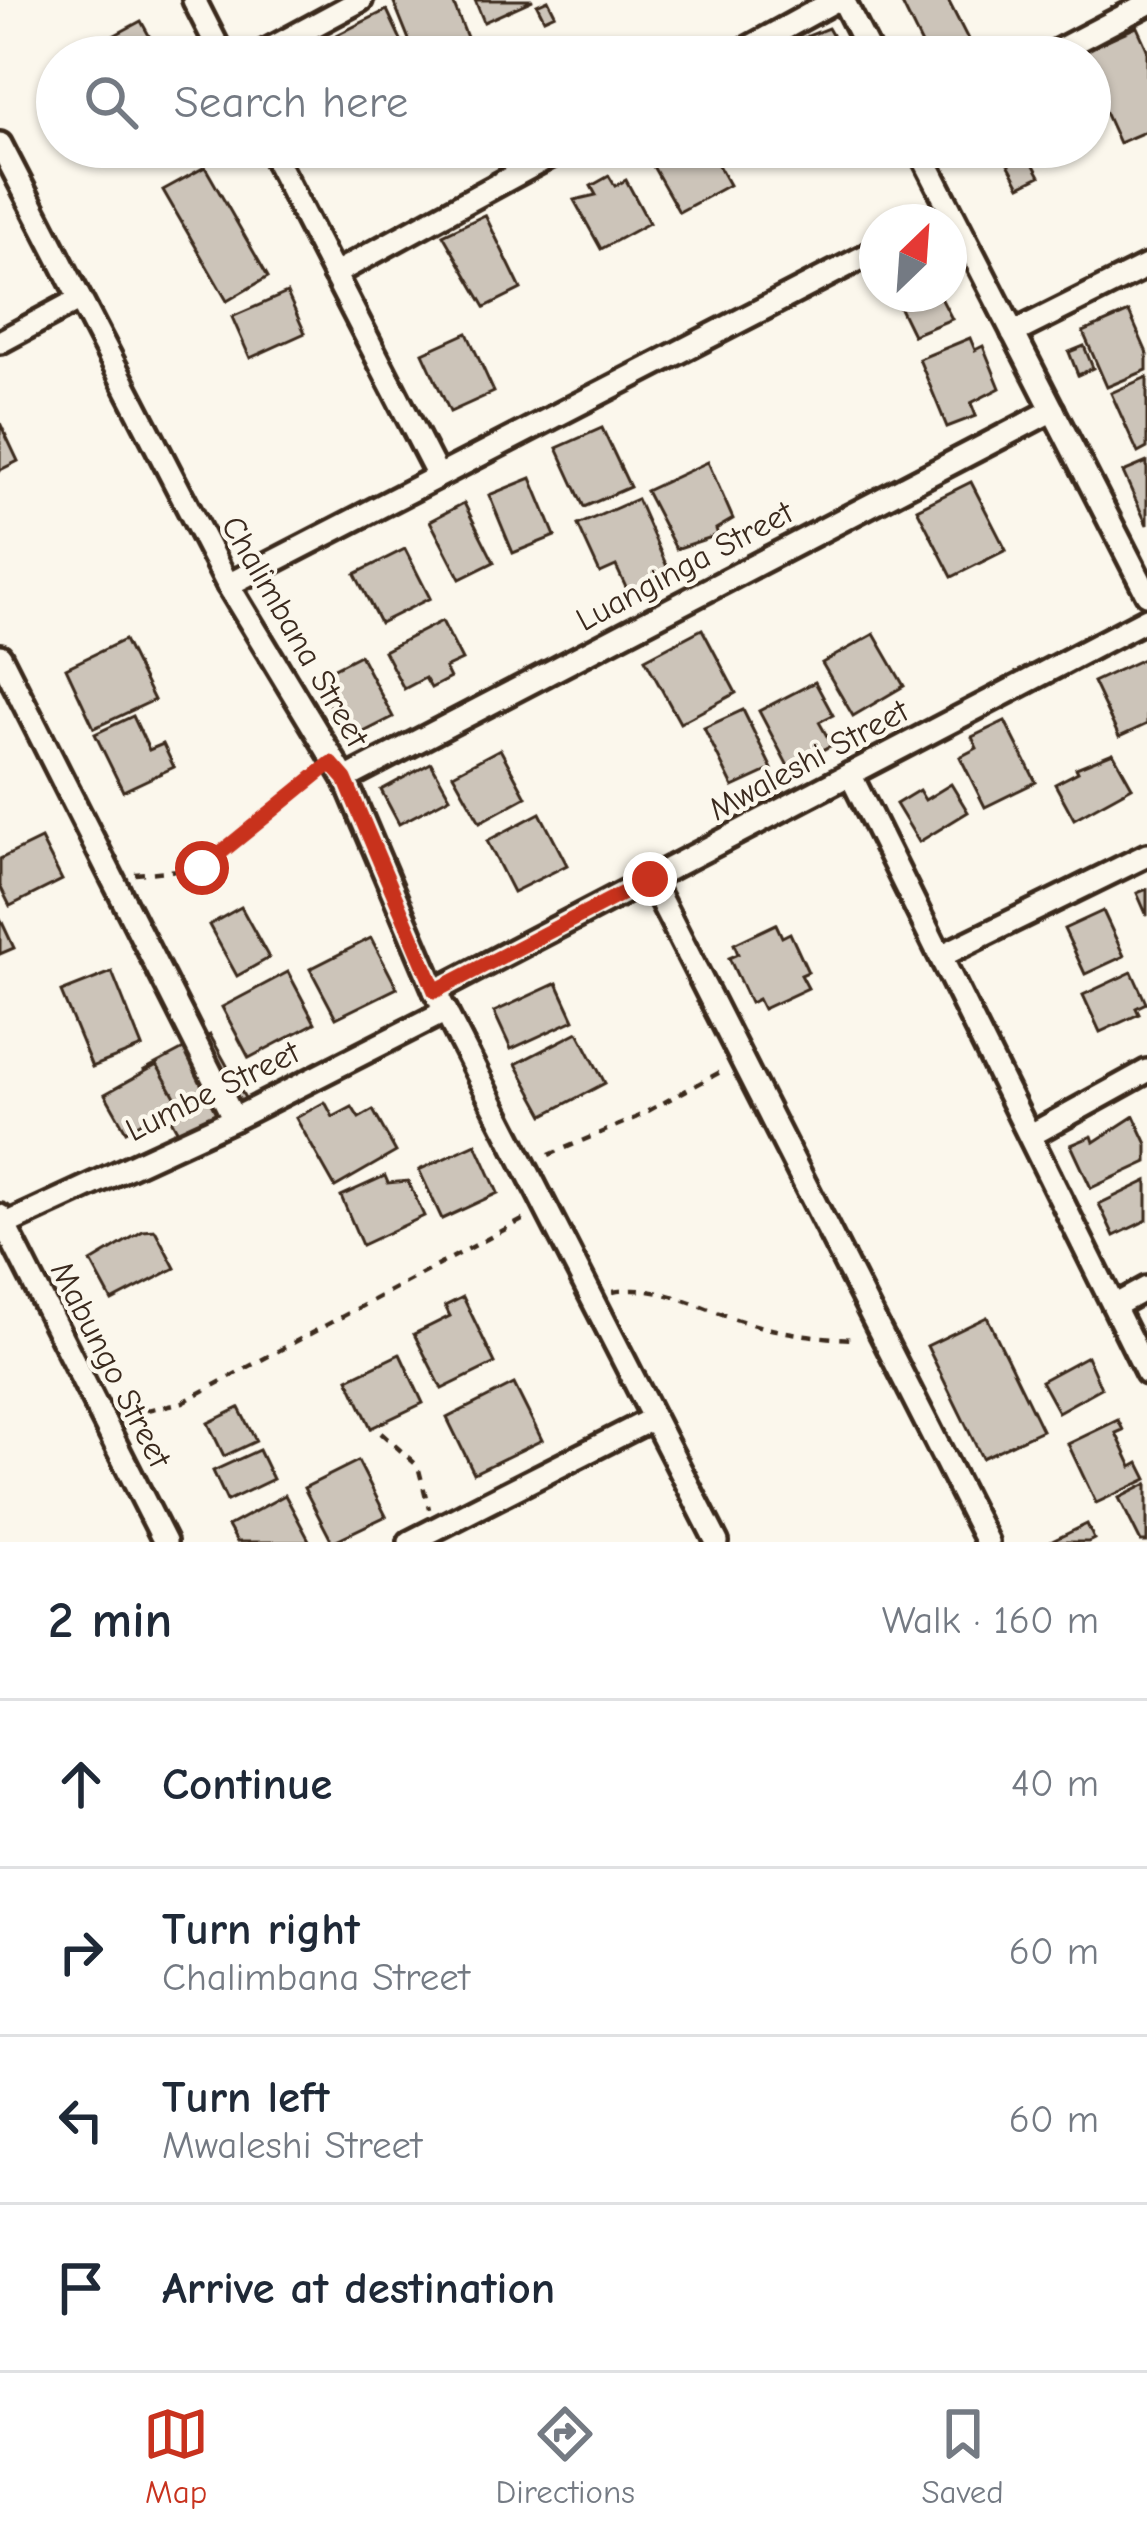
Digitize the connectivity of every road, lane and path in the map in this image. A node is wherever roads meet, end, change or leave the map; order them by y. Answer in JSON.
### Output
{"nodes":[{"id":1,"x":194,"y":0,"type":"edge"},
{"id":2,"x":361,"y":0,"type":"edge"},
{"id":3,"x":840,"y":0,"type":"edge"},
{"id":4,"x":1147,"y":4,"type":"edge"},
{"id":5,"x":212,"y":36,"type":"edge"},
{"id":6,"x":294,"y":36,"type":"edge"},
{"id":7,"x":772,"y":36,"type":"edge"},
{"id":8,"x":860,"y":36,"type":"edge"},
{"id":9,"x":1086,"y":36,"type":"edge"},
{"id":10,"x":0,"y":144,"type":"edge"},
{"id":11,"x":280,"y":168,"type":"edge"},
{"id":12,"x":528,"y":168,"type":"edge"},
{"id":13,"x":925,"y":168,"type":"edge"},
{"id":14,"x":937,"y":204,"type":"edge"},
{"id":15,"x":859,"y":259,"type":"edge"},
{"id":16,"x":967,"y":259,"type":"edge"},
{"id":17,"x":1147,"y":266,"type":"edge"},
{"id":18,"x":334,"y":274,"type":"junction"},
{"id":19,"x":80,"y":299,"type":"junction"},
{"id":20,"x":1013,"y":333,"type":"junction"},
{"id":21,"x":0,"y":342,"type":"edge"},
{"id":22,"x":1053,"y":410,"type":"junction"},
{"id":23,"x":438,"y":476,"type":"junction"},
{"id":24,"x":228,"y":586,"type":"junction"},
{"id":25,"x":1147,"y":594,"type":"edge"},
{"id":26,"x":1147,"y":619,"type":"edge"},
{"id":27,"x":0,"y":656,"type":"edge"},
{"id":28,"x":338,"y":771,"type":"junction"},
{"id":29,"x":850,"y":774,"type":"junction"},
{"id":30,"x":1147,"y":855,"type":"edge"},
{"id":31,"x":111,"y":874,"type":"junction"},
{"id":32,"x":650,"y":879,"type":"junction"},
{"id":33,"x":940,"y":956,"type":"junction"},
{"id":34,"x":440,"y":1001,"type":"junction"},
{"id":35,"x":742,"y":1060,"type":"junction"},
{"id":36,"x":1147,"y":1071,"type":"edge"},
{"id":37,"x":234,"y":1119,"type":"junction"},
{"id":38,"x":1031,"y":1136,"type":"junction"},
{"id":39,"x":525,"y":1166,"type":"junction"},
{"id":40,"x":547,"y":1206,"type":"junction"},
{"id":41,"x":2,"y":1220,"type":"edge"},
{"id":42,"x":1147,"y":1288,"type":"edge"},
{"id":43,"x":593,"y":1296,"type":"junction"},
{"id":44,"x":1116,"y":1305,"type":"junction"},
{"id":45,"x":887,"y":1341,"type":"junction"},
{"id":46,"x":1147,"y":1373,"type":"edge"},
{"id":47,"x":652,"y":1419,"type":"junction"},
{"id":48,"x":102,"y":1420,"type":"junction"},
{"id":49,"x":381,"y":1433,"type":"dead end"},
{"id":50,"x":434,"y":1530,"type":"junction"},
{"id":51,"x":165,"y":1542,"type":"edge"},
{"id":52,"x":410,"y":1542,"type":"edge"},
{"id":53,"x":717,"y":1542,"type":"edge"},
{"id":54,"x":987,"y":1542,"type":"edge"}],
"edges":[{"from":1,"to":5,"type":"street"},
{"from":2,"to":6,"type":"street"},
{"from":3,"to":7,"type":"street"},
{"from":3,"to":8,"type":"street"},
{"from":4,"to":9,"type":"street"},
{"from":10,"to":19,"type":"street","name":"Chalimbana Street"},
{"from":11,"to":18,"type":"street"},
{"from":12,"to":18,"type":"street"},
{"from":13,"to":14,"type":"street"},
{"from":15,"to":23,"type":"street"},
{"from":16,"to":20,"type":"street"},
{"from":17,"to":20,"type":"street"},
{"from":18,"to":23,"type":"street"},
{"from":19,"to":21,"type":"street"},
{"from":19,"to":24,"type":"street","name":"Chalimbana Street"},
{"from":20,"to":22,"type":"street"},
{"from":22,"to":25,"type":"street"},
{"from":22,"to":28,"type":"street","name":"Luanginga Street"},
{"from":23,"to":24,"type":"street"},
{"from":24,"to":28,"type":"street","name":"Chalimbana Street"},
{"from":26,"to":29,"type":"street","name":"Mwaleshi Street"},
{"from":27,"to":31,"type":"street"},
{"from":28,"to":31,"type":"path"},
{"from":28,"to":34,"type":"street","name":"Chalimbana Street"},
{"from":29,"to":32,"type":"street","name":"Mwaleshi Street"},
{"from":29,"to":33,"type":"street"},
{"from":30,"to":33,"type":"street"},
{"from":31,"to":37,"type":"street"},
{"from":32,"to":34,"type":"street","name":"Mwaleshi Street"},
{"from":32,"to":35,"type":"street"},
{"from":33,"to":38,"type":"street"},
{"from":34,"to":37,"type":"street","name":"Lumbe Street"},
{"from":34,"to":39,"type":"street","name":"Chalimbana Street"},
{"from":35,"to":39,"type":"path"},
{"from":35,"to":45,"type":"street"},
{"from":36,"to":38,"type":"street"},
{"from":37,"to":41,"type":"street","name":"Lumbe Street"},
{"from":38,"to":44,"type":"street"},
{"from":39,"to":40,"type":"street","name":"Chalimbana Street"},
{"from":40,"to":43,"type":"street","name":"Chalimbana Street"},
{"from":40,"to":48,"type":"path"},
{"from":41,"to":48,"type":"street","name":"Mabungo Street"},
{"from":42,"to":44,"type":"street"},
{"from":43,"to":45,"type":"path"},
{"from":43,"to":47,"type":"street","name":"Chalimbana Street"},
{"from":44,"to":46,"type":"street"},
{"from":45,"to":54,"type":"street"},
{"from":47,"to":50,"type":"street"},
{"from":47,"to":53,"type":"street","name":"Chalimbana Street"},
{"from":48,"to":51,"type":"street","name":"Mabungo Street"},
{"from":49,"to":50,"type":"path"},
{"from":50,"to":52,"type":"street"}]}
